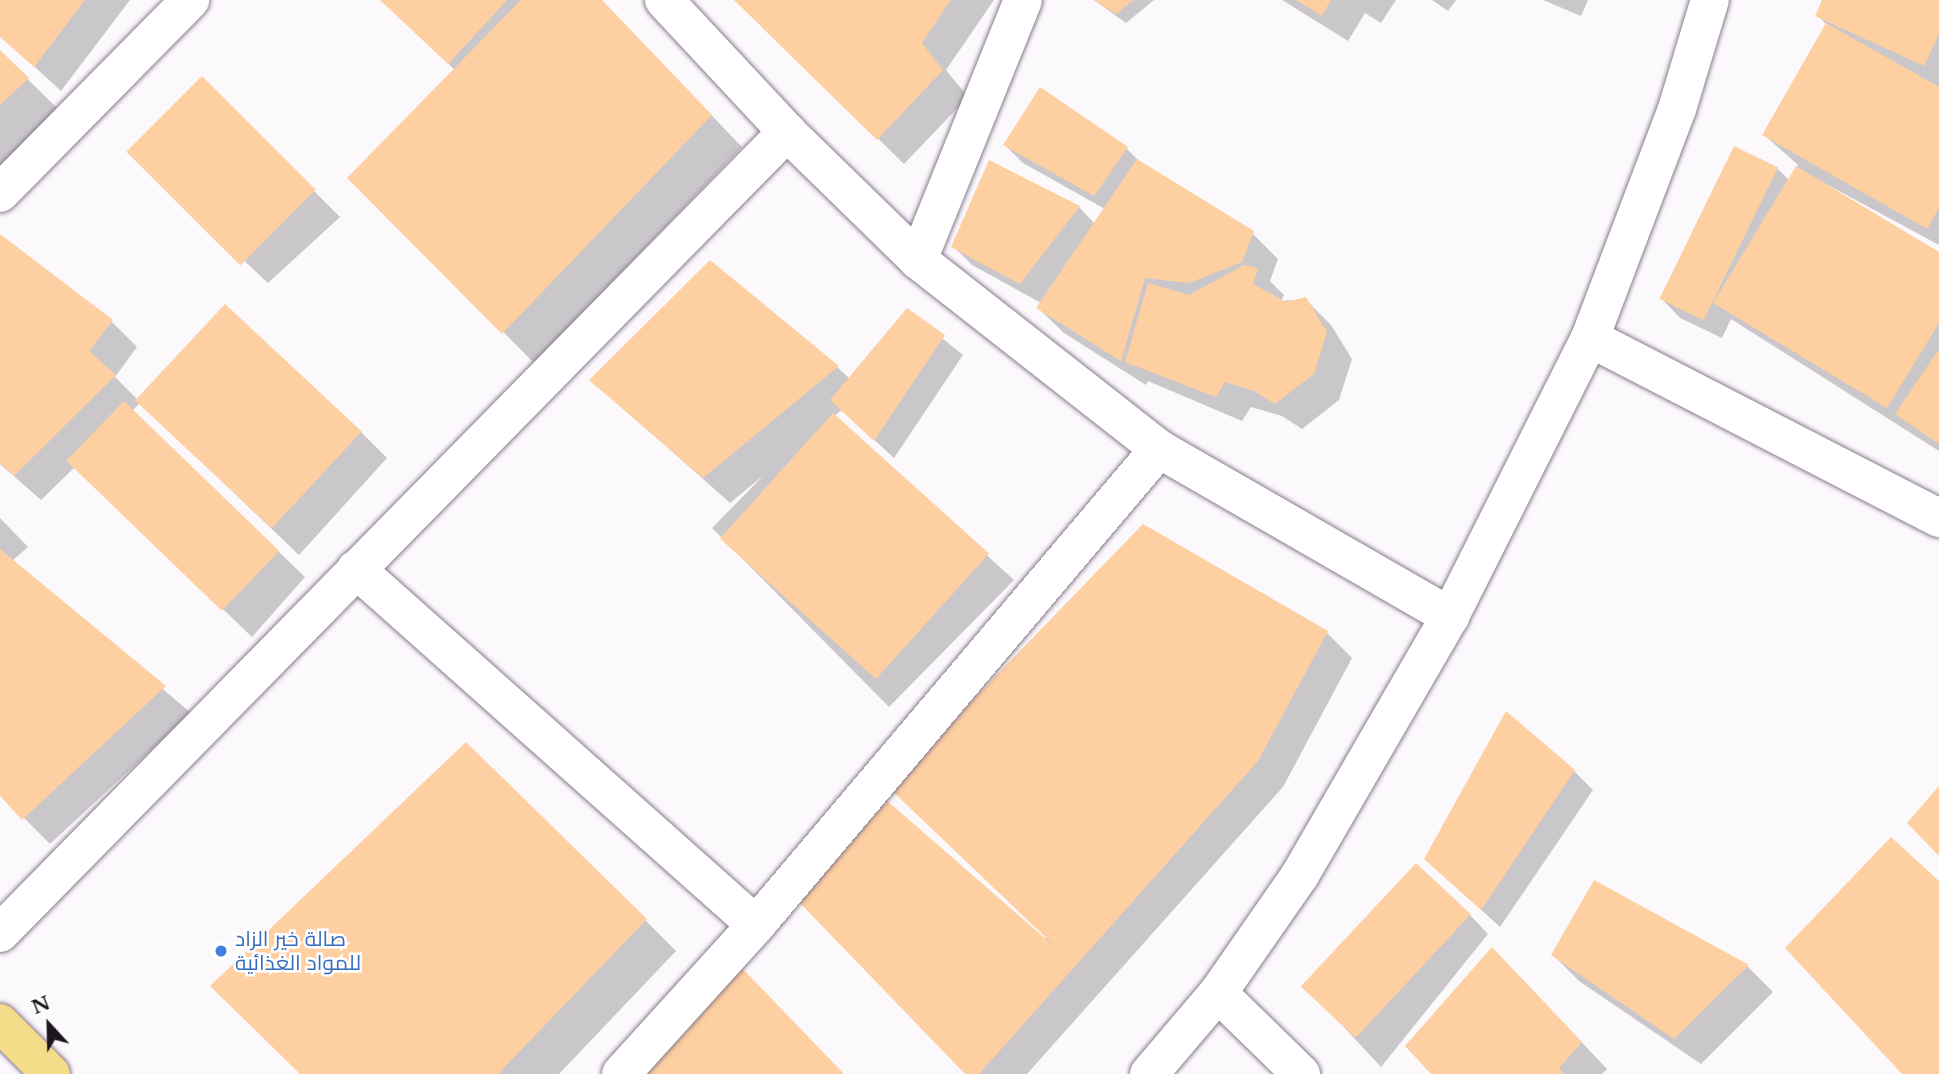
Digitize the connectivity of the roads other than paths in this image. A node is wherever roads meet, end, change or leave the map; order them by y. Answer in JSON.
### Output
{"nodes":[{"id":1,"x":190,"y":0,"type":"edge"},
{"id":2,"x":664,"y":0,"type":"edge"},
{"id":3,"x":1023,"y":0,"type":"edge"},
{"id":4,"x":1710,"y":0,"type":"edge"},
{"id":5,"x":788,"y":132,"type":"junction"},
{"id":6,"x":0,"y":193,"type":"edge"},
{"id":7,"x":918,"y":260,"type":"junction"},
{"id":8,"x":1590,"y":338,"type":"junction"},
{"id":9,"x":1159,"y":449,"type":"junction"},
{"id":10,"x":1939,"y":518,"type":"edge"},
{"id":11,"x":356,"y":569,"type":"junction"},
{"id":12,"x":1450,"y":617,"type":"junction"},
{"id":13,"x":756,"y":925,"type":"junction"},
{"id":14,"x":0,"y":933,"type":"edge"},
{"id":15,"x":1218,"y":993,"type":"junction"},
{"id":16,"x":0,"y":1023,"type":"edge"},
{"id":17,"x":51,"y":1074,"type":"edge"},
{"id":18,"x":621,"y":1074,"type":"edge"},
{"id":19,"x":1149,"y":1074,"type":"edge"},
{"id":20,"x":1301,"y":1074,"type":"edge"}],
"edges":[{"from":1,"to":6,"type":"street"},
{"from":2,"to":5,"type":"street"},
{"from":3,"to":7,"type":"street"},
{"from":4,"to":8,"type":"street"},
{"from":5,"to":7,"type":"street"},
{"from":5,"to":11,"type":"street"},
{"from":7,"to":9,"type":"street"},
{"from":8,"to":10,"type":"street"},
{"from":8,"to":12,"type":"street"},
{"from":9,"to":12,"type":"street"},
{"from":9,"to":13,"type":"street"},
{"from":11,"to":13,"type":"street"},
{"from":11,"to":14,"type":"street"},
{"from":12,"to":15,"type":"street"},
{"from":13,"to":18,"type":"street"},
{"from":15,"to":19,"type":"street"},
{"from":15,"to":20,"type":"street"},
{"from":16,"to":17,"type":"main road"}]}
